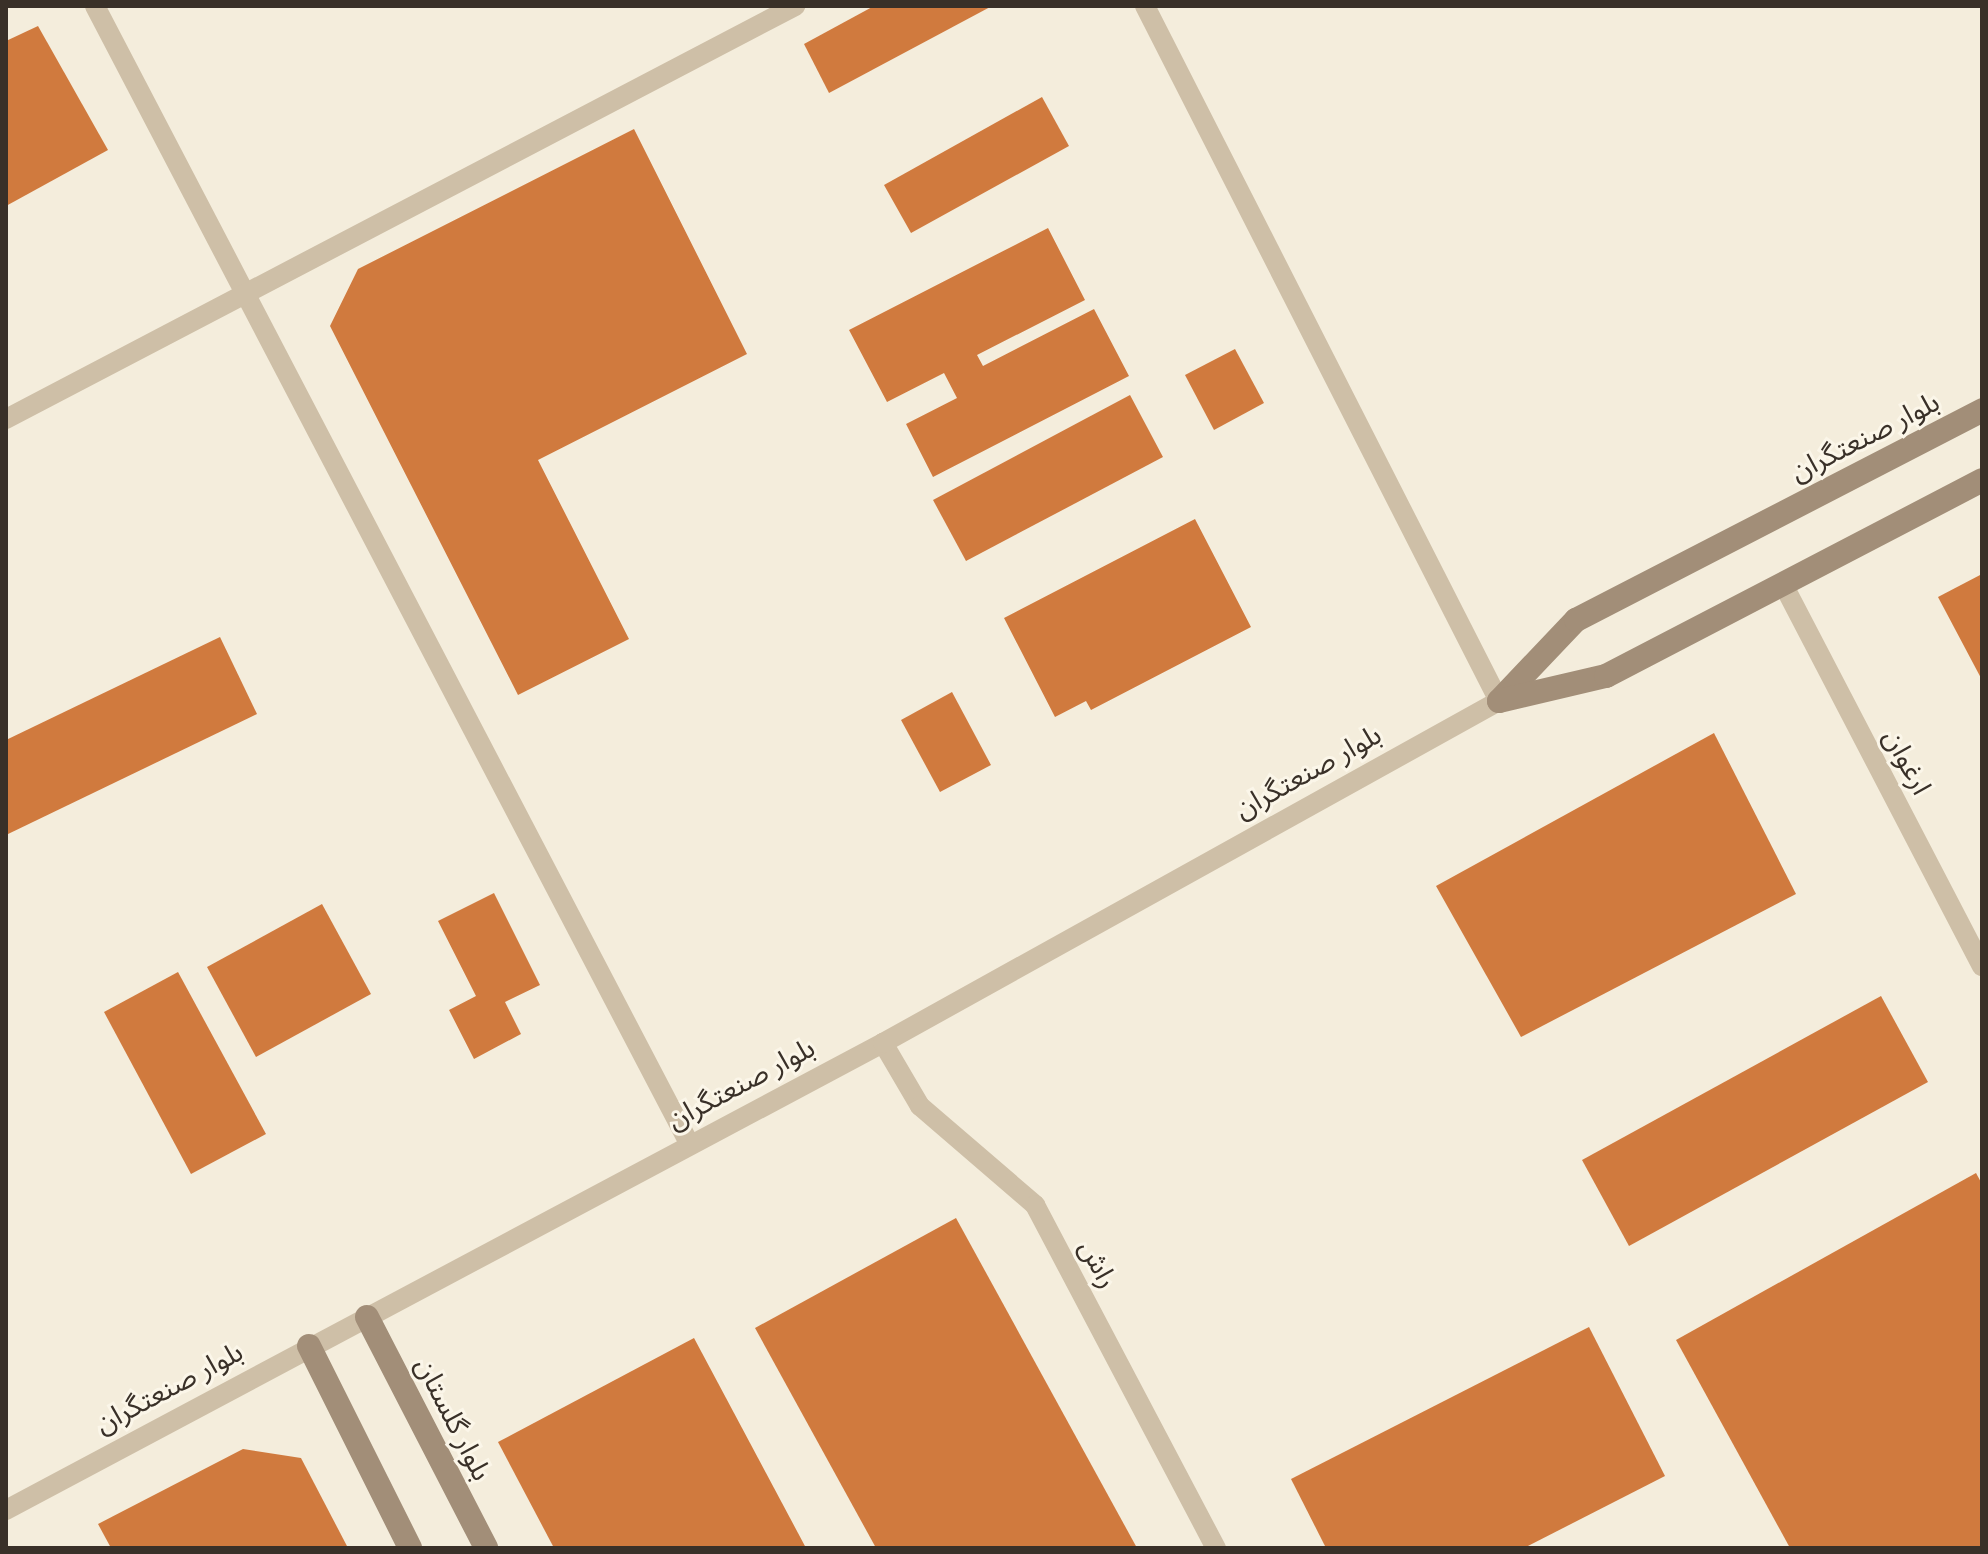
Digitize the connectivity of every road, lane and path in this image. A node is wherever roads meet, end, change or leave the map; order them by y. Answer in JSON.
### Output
{"nodes":[{"id":1,"x":95,"y":6,"type":"edge"},
{"id":2,"x":795,"y":6,"type":"edge"},
{"id":3,"x":1145,"y":6,"type":"edge"},
{"id":4,"x":247,"y":294,"type":"junction"},
{"id":5,"x":1982,"y":410,"type":"edge"},
{"id":6,"x":6,"y":419,"type":"edge"},
{"id":7,"x":1982,"y":480,"type":"edge"},
{"id":8,"x":1783,"y":584,"type":"junction"},
{"id":9,"x":1499,"y":701,"type":"junction"},
{"id":10,"x":1982,"y":966,"type":"edge"},
{"id":11,"x":883,"y":1043,"type":"junction"},
{"id":12,"x":690,"y":1145,"type":"junction"},
{"id":13,"x":367,"y":1317,"type":"junction"},
{"id":14,"x":309,"y":1346,"type":"junction"},
{"id":15,"x":6,"y":1510,"type":"edge"},
{"id":16,"x":410,"y":1548,"type":"edge"},
{"id":17,"x":486,"y":1548,"type":"edge"},
{"id":18,"x":1216,"y":1548,"type":"edge"}],
"edges":[{"from":1,"to":4,"type":"lane"},
{"from":2,"to":4,"type":"lane"},
{"from":3,"to":9,"type":"lane"},
{"from":4,"to":6,"type":"lane"},
{"from":4,"to":12,"type":"lane"},
{"from":5,"to":9,"type":"street","name":"بلوار صنعتگران"},
{"from":7,"to":8,"type":"street","name":"بلوار صنعتگران"},
{"from":8,"to":9,"type":"street","name":"بلوار صنعتگران"},
{"from":8,"to":10,"type":"lane","name":"ارغوان"},
{"from":9,"to":11,"type":"lane","name":"بلوار صنعتگران"},
{"from":11,"to":12,"type":"lane","name":"بلوار صنعتگران"},
{"from":11,"to":18,"type":"lane","name":"راش"},
{"from":12,"to":13,"type":"lane","name":"بلوار صنعتگران"},
{"from":13,"to":14,"type":"lane","name":"بلوار صنعتگران"},
{"from":13,"to":17,"type":"street","name":"بلوار گلستان"},
{"from":14,"to":15,"type":"lane","name":"بلوار صنعتگران"},
{"from":14,"to":16,"type":"street"}]}
